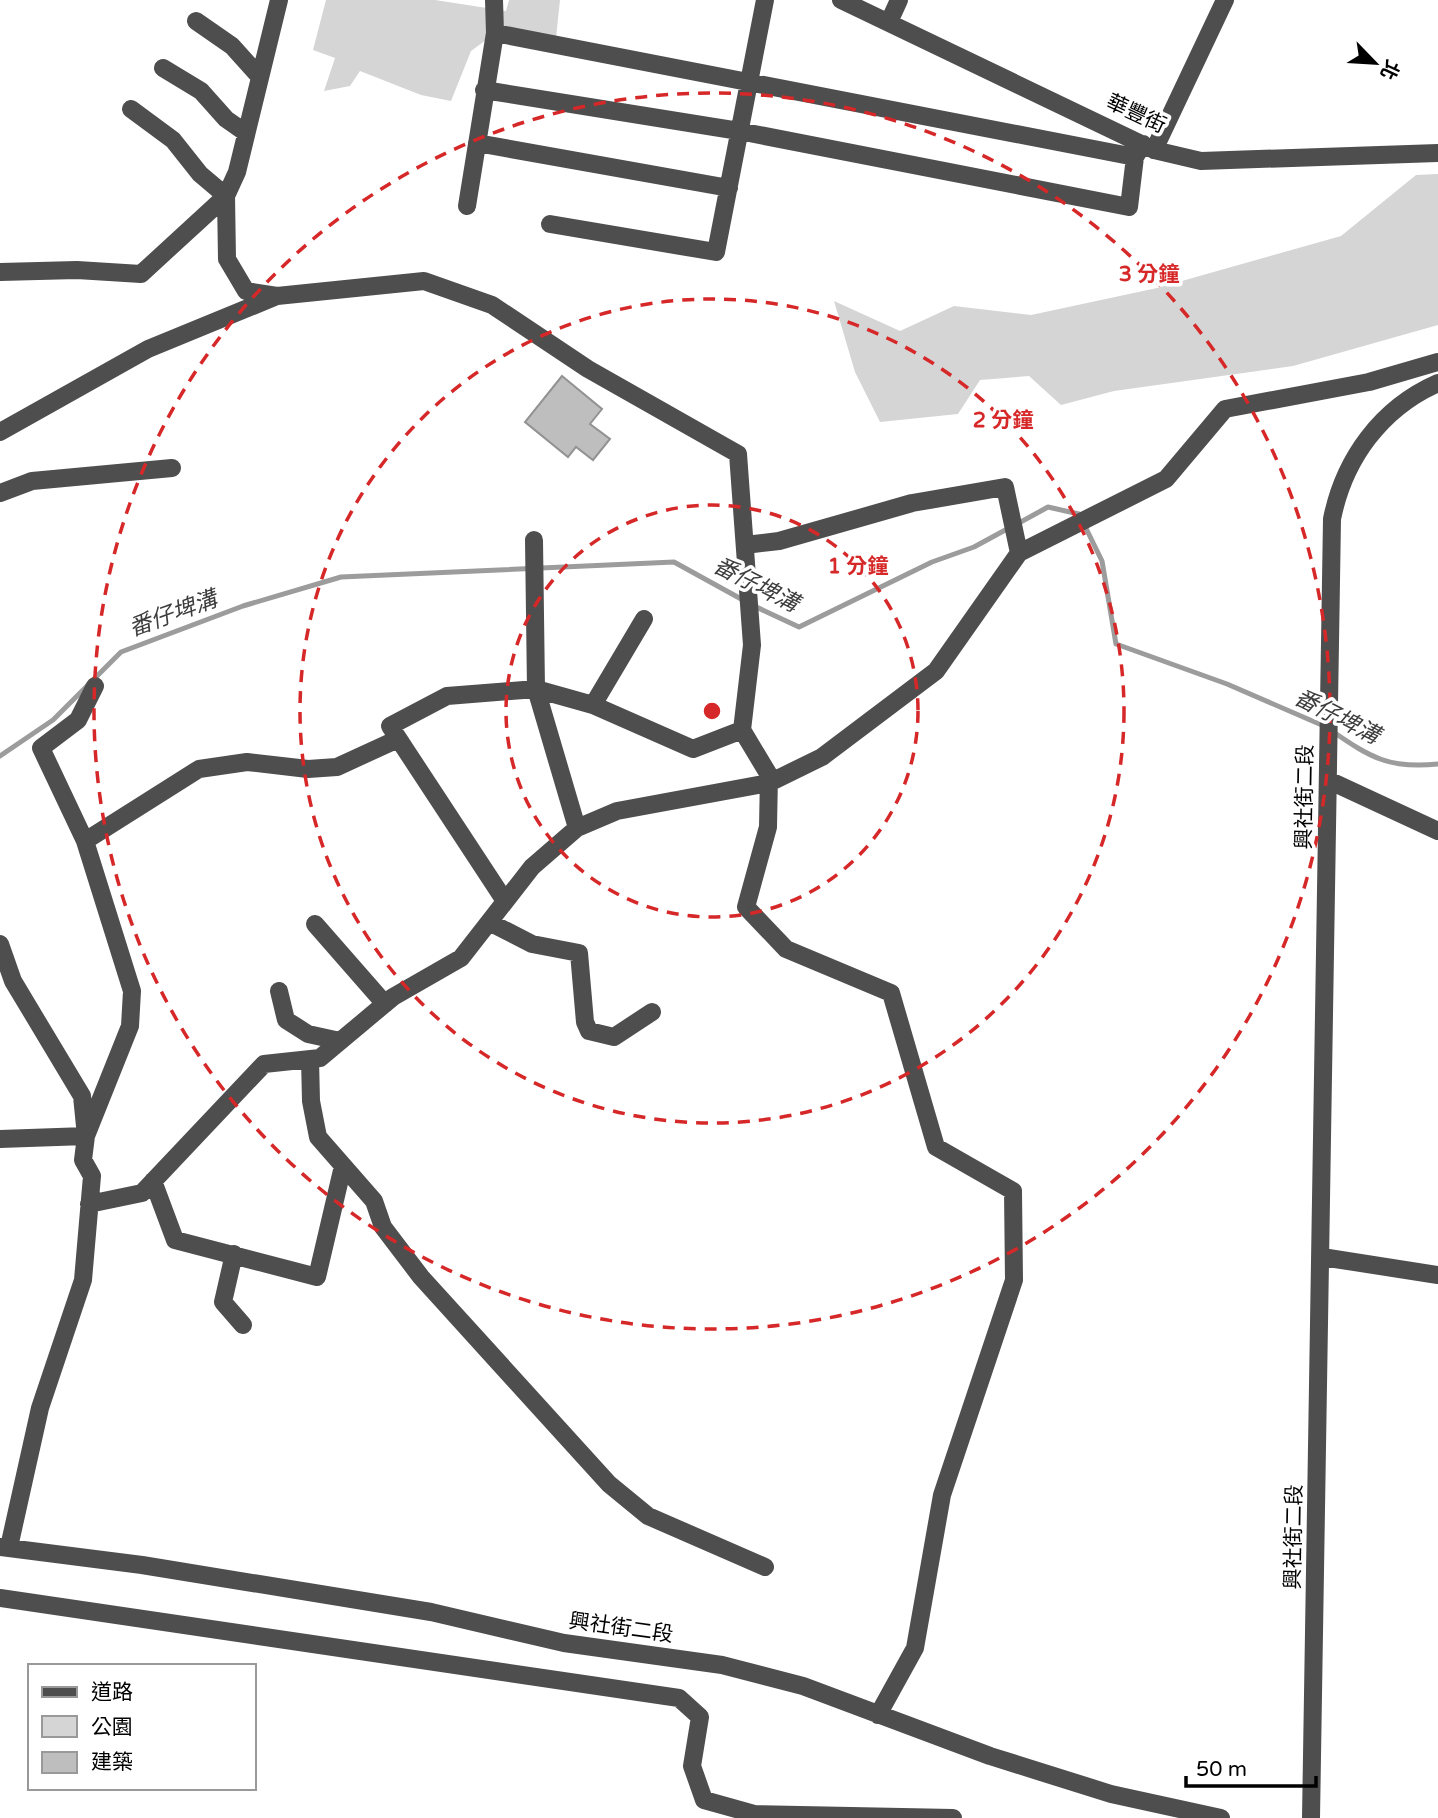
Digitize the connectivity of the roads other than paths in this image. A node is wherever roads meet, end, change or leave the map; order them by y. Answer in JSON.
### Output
{"nodes":[{"id":1,"x":279,"y":0,"type":"edge"},
{"id":2,"x":494,"y":0,"type":"edge"},
{"id":3,"x":765,"y":0,"type":"edge"},
{"id":4,"x":841,"y":0,"type":"edge"},
{"id":5,"x":899,"y":0,"type":"edge"},
{"id":6,"x":1225,"y":0,"type":"edge"},
{"id":7,"x":196,"y":21,"type":"dead end"},
{"id":8,"x":888,"y":22,"type":"junction"},
{"id":9,"x":495,"y":33,"type":"junction"},
{"id":10,"x":163,"y":68,"type":"dead end"},
{"id":11,"x":259,"y":76,"type":"junction"},
{"id":12,"x":749,"y":82,"type":"junction"},
{"id":13,"x":484,"y":90,"type":"junction"},
{"id":14,"x":131,"y":109,"type":"dead end"},
{"id":15,"x":739,"y":131,"type":"junction"},
{"id":16,"x":246,"y":133,"type":"junction"},
{"id":17,"x":477,"y":144,"type":"junction"},
{"id":18,"x":1144,"y":150,"type":"junction"},
{"id":19,"x":1438,"y":153,"type":"edge"},
{"id":20,"x":729,"y":188,"type":"junction"},
{"id":21,"x":226,"y":196,"type":"junction"},
{"id":22,"x":467,"y":206,"type":"dead end"},
{"id":23,"x":550,"y":223,"type":"dead end"},
{"id":24,"x":0,"y":272,"type":"edge"},
{"id":25,"x":277,"y":296,"type":"junction"},
{"id":26,"x":1438,"y":362,"type":"edge"},
{"id":27,"x":1438,"y":383,"type":"edge"},
{"id":28,"x":0,"y":432,"type":"edge"},
{"id":29,"x":172,"y":468,"type":"dead end"},
{"id":30,"x":0,"y":493,"type":"edge"},
{"id":31,"x":534,"y":540,"type":"dead end"},
{"id":32,"x":745,"y":545,"type":"junction"},
{"id":33,"x":1019,"y":554,"type":"junction"},
{"id":34,"x":644,"y":619,"type":"dead end"},
{"id":35,"x":95,"y":686,"type":"dead end"},
{"id":36,"x":536,"y":689,"type":"junction"},
{"id":37,"x":593,"y":705,"type":"junction"},
{"id":38,"x":742,"y":730,"type":"junction"},
{"id":39,"x":398,"y":739,"type":"junction"},
{"id":40,"x":1328,"y":780,"type":"junction"},
{"id":41,"x":769,"y":783,"type":"junction"},
{"id":42,"x":577,"y":828,"type":"junction"},
{"id":43,"x":1438,"y":831,"type":"edge"},
{"id":44,"x":85,"y":841,"type":"junction"},
{"id":45,"x":505,"y":901,"type":"junction"},
{"id":46,"x":489,"y":922,"type":"junction"},
{"id":47,"x":315,"y":925,"type":"dead end"},
{"id":48,"x":0,"y":944,"type":"edge"},
{"id":49,"x":279,"y":991,"type":"dead end"},
{"id":50,"x":385,"y":1004,"type":"junction"},
{"id":51,"x":652,"y":1012,"type":"dead end"},
{"id":52,"x":340,"y":1041,"type":"junction"},
{"id":53,"x":310,"y":1059,"type":"junction"},
{"id":54,"x":86,"y":1136,"type":"junction"},
{"id":55,"x":0,"y":1139,"type":"edge"},
{"id":56,"x":343,"y":1166,"type":"junction"},
{"id":57,"x":153,"y":1181,"type":"junction"},
{"id":58,"x":89,"y":1204,"type":"junction"},
{"id":59,"x":234,"y":1254,"type":"junction"},
{"id":60,"x":1322,"y":1257,"type":"junction"},
{"id":61,"x":1438,"y":1275,"type":"edge"},
{"id":62,"x":243,"y":1325,"type":"dead end"},
{"id":63,"x":5,"y":1547,"type":"edge"},
{"id":64,"x":765,"y":1567,"type":"dead end"},
{"id":65,"x":0,"y":1598,"type":"edge"},
{"id":66,"x":878,"y":1715,"type":"junction"},
{"id":67,"x":953,"y":1818,"type":"edge"},
{"id":68,"x":1221,"y":1818,"type":"edge"},
{"id":69,"x":1311,"y":1818,"type":"edge"}],
"edges":[{"from":1,"to":11,"type":"street"},
{"from":2,"to":9,"type":"street"},
{"from":3,"to":12,"type":"street"},
{"from":4,"to":8,"type":"street","name":"華豐街"},
{"from":5,"to":8,"type":"street"},
{"from":6,"to":18,"type":"street"},
{"from":7,"to":11,"type":"street"},
{"from":8,"to":18,"type":"street","name":"華豐街"},
{"from":9,"to":12,"type":"street"},
{"from":9,"to":13,"type":"street"},
{"from":10,"to":16,"type":"street"},
{"from":11,"to":16,"type":"street"},
{"from":12,"to":15,"type":"street"},
{"from":12,"to":18,"type":"street"},
{"from":13,"to":15,"type":"street"},
{"from":13,"to":17,"type":"street"},
{"from":14,"to":21,"type":"street"},
{"from":15,"to":18,"type":"street"},
{"from":15,"to":20,"type":"street"},
{"from":16,"to":21,"type":"street"},
{"from":17,"to":20,"type":"street"},
{"from":17,"to":22,"type":"street"},
{"from":18,"to":19,"type":"street","name":"華豐街"},
{"from":20,"to":23,"type":"street"},
{"from":21,"to":24,"type":"street"},
{"from":21,"to":25,"type":"street"},
{"from":25,"to":28,"type":"street"},
{"from":25,"to":32,"type":"street"},
{"from":26,"to":33,"type":"street"},
{"from":27,"to":40,"type":"street","name":"興社街二段"},
{"from":29,"to":30,"type":"street"},
{"from":31,"to":36,"type":"street"},
{"from":32,"to":33,"type":"street"},
{"from":32,"to":38,"type":"street"},
{"from":33,"to":41,"type":"street"},
{"from":34,"to":37,"type":"street"},
{"from":35,"to":44,"type":"street"},
{"from":36,"to":37,"type":"street"},
{"from":36,"to":39,"type":"street"},
{"from":36,"to":42,"type":"street"},
{"from":37,"to":38,"type":"street"},
{"from":38,"to":41,"type":"street"},
{"from":39,"to":44,"type":"street"},
{"from":39,"to":45,"type":"street"},
{"from":40,"to":43,"type":"street"},
{"from":40,"to":60,"type":"street","name":"興社街二段"},
{"from":41,"to":42,"type":"street"},
{"from":41,"to":66,"type":"street"},
{"from":42,"to":45,"type":"street"},
{"from":44,"to":54,"type":"street"},
{"from":45,"to":46,"type":"street"},
{"from":46,"to":50,"type":"street"},
{"from":46,"to":51,"type":"street"},
{"from":47,"to":50,"type":"street"},
{"from":48,"to":54,"type":"street"},
{"from":49,"to":52,"type":"street"},
{"from":50,"to":52,"type":"street"},
{"from":52,"to":53,"type":"street"},
{"from":53,"to":56,"type":"street"},
{"from":53,"to":57,"type":"street"},
{"from":54,"to":55,"type":"street"},
{"from":54,"to":58,"type":"street"},
{"from":56,"to":59,"type":"street"},
{"from":56,"to":64,"type":"street"},
{"from":57,"to":58,"type":"street"},
{"from":57,"to":59,"type":"street"},
{"from":58,"to":63,"type":"street"},
{"from":59,"to":62,"type":"street"},
{"from":60,"to":61,"type":"street"},
{"from":60,"to":69,"type":"street","name":"興社街二段"},
{"from":63,"to":66,"type":"street","name":"興社街二段"},
{"from":65,"to":67,"type":"street"},
{"from":66,"to":68,"type":"street","name":"興社街二段"}]}
